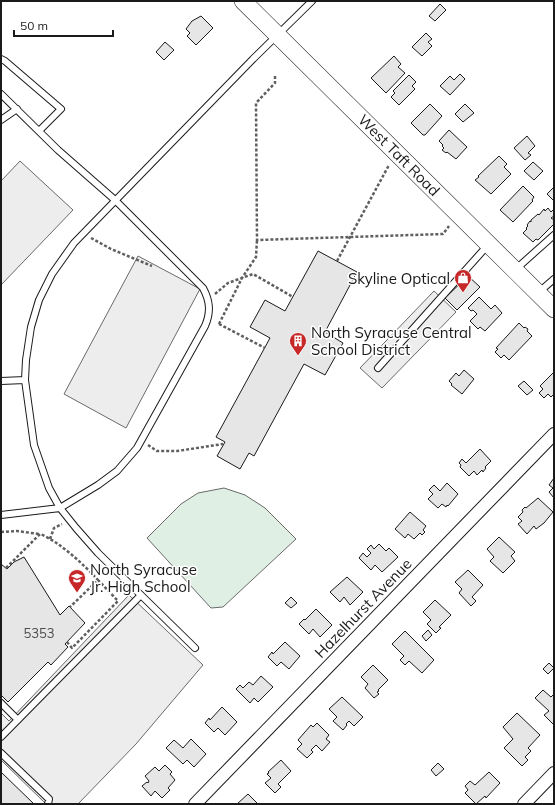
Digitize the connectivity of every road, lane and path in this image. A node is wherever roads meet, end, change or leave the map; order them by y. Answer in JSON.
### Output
{"nodes":[{"id":1,"x":243,"y":1,"type":"edge"},
{"id":2,"x":312,"y":1,"type":"edge"},
{"id":3,"x":277,"y":34,"type":"junction"},
{"id":4,"x":1,"y":59,"type":"edge"},
{"id":5,"x":275,"y":76,"type":"dead end"},
{"id":6,"x":1,"y":94,"type":"edge"},
{"id":7,"x":17,"y":109,"type":"junction"},
{"id":8,"x":1,"y":120,"type":"edge"},
{"id":9,"x":39,"y":131,"type":"junction"},
{"id":10,"x":396,"y":153,"type":"junction"},
{"id":11,"x":115,"y":200,"type":"junction"},
{"id":12,"x":459,"y":215,"type":"junction"},
{"id":13,"x":84,"y":233,"type":"junction"},
{"id":14,"x":554,"y":235,"type":"edge"},
{"id":15,"x":349,"y":237,"type":"junction"},
{"id":16,"x":257,"y":240,"type":"junction"},
{"id":17,"x":489,"y":244,"type":"junction"},
{"id":18,"x":337,"y":261,"type":"dead end"},
{"id":19,"x":152,"y":266,"type":"dead end"},
{"id":20,"x":515,"y":270,"type":"junction"},
{"id":21,"x":242,"y":278,"type":"junction"},
{"id":22,"x":554,"y":279,"type":"edge"},
{"id":23,"x":538,"y":294,"type":"junction"},
{"id":24,"x":207,"y":296,"type":"junction"},
{"id":25,"x":293,"y":296,"type":"dead end"},
{"id":26,"x":554,"y":309,"type":"edge"},
{"id":27,"x":208,"y":318,"type":"junction"},
{"id":28,"x":219,"y":324,"type":"junction"},
{"id":29,"x":265,"y":348,"type":"dead end"},
{"id":30,"x":378,"y":368,"type":"dead end"},
{"id":31,"x":25,"y":380,"type":"junction"},
{"id":32,"x":1,"y":381,"type":"edge"},
{"id":33,"x":554,"y":434,"type":"edge"},
{"id":34,"x":141,"y":440,"type":"junction"},
{"id":35,"x":223,"y":444,"type":"dead end"},
{"id":36,"x":60,"y":508,"type":"junction"},
{"id":37,"x":1,"y":515,"type":"edge"},
{"id":38,"x":69,"y":520,"type":"junction"},
{"id":39,"x":1,"y":532,"type":"edge"},
{"id":40,"x":40,"y":534,"type":"junction"},
{"id":41,"x":50,"y":538,"type":"junction"},
{"id":42,"x":6,"y":568,"type":"dead end"},
{"id":43,"x":98,"y":580,"type":"junction"},
{"id":44,"x":141,"y":595,"type":"junction"},
{"id":45,"x":70,"y":607,"type":"dead end"},
{"id":46,"x":67,"y":642,"type":"dead end"},
{"id":47,"x":195,"y":648,"type":"dead end"},
{"id":48,"x":1,"y":703,"type":"edge"},
{"id":49,"x":18,"y":720,"type":"junction"},
{"id":50,"x":1,"y":737,"type":"edge"},
{"id":51,"x":1,"y":753,"type":"edge"},
{"id":52,"x":554,"y":773,"type":"edge"},
{"id":53,"x":48,"y":804,"type":"edge"},
{"id":54,"x":195,"y":804,"type":"edge"},
{"id":55,"x":524,"y":804,"type":"edge"}],
"edges":[{"from":1,"to":3,"type":"main road","name":"West Taft Road"},
{"from":2,"to":3,"type":"lane"},
{"from":3,"to":10,"type":"main road","name":"West Taft Road"},
{"from":3,"to":11,"type":"lane"},
{"from":4,"to":9,"type":"lane"},
{"from":5,"to":16,"type":"path"},
{"from":6,"to":7,"type":"lane"},
{"from":7,"to":8,"type":"lane"},
{"from":7,"to":9,"type":"lane"},
{"from":9,"to":11,"type":"lane"},
{"from":10,"to":12,"type":"main road","name":"West Taft Road"},
{"from":10,"to":15,"type":"path"},
{"from":11,"to":13,"type":"lane"},
{"from":11,"to":24,"type":"lane"},
{"from":12,"to":15,"type":"path"},
{"from":12,"to":17,"type":"main road","name":"West Taft Road"},
{"from":13,"to":19,"type":"path"},
{"from":13,"to":31,"type":"lane"},
{"from":14,"to":20,"type":"lane"},
{"from":15,"to":16,"type":"path"},
{"from":15,"to":18,"type":"path"},
{"from":16,"to":21,"type":"path"},
{"from":17,"to":20,"type":"main road","name":"West Taft Road"},
{"from":17,"to":30,"type":"lane"},
{"from":20,"to":23,"type":"main road","name":"West Taft Road"},
{"from":21,"to":24,"type":"path"},
{"from":21,"to":25,"type":"path"},
{"from":21,"to":28,"type":"path"},
{"from":22,"to":23,"type":"lane"},
{"from":23,"to":26,"type":"main road","name":"West Taft Road"},
{"from":24,"to":27,"type":"lane"},
{"from":27,"to":28,"type":"path"},
{"from":27,"to":34,"type":"lane"},
{"from":28,"to":29,"type":"path"},
{"from":31,"to":32,"type":"lane"},
{"from":31,"to":36,"type":"lane"},
{"from":33,"to":54,"type":"street","name":"Hazelhurst Avenue"},
{"from":34,"to":35,"type":"path"},
{"from":34,"to":36,"type":"lane"},
{"from":36,"to":37,"type":"lane"},
{"from":36,"to":38,"type":"lane"},
{"from":38,"to":41,"type":"path"},
{"from":38,"to":44,"type":"lane"},
{"from":39,"to":40,"type":"path"},
{"from":40,"to":41,"type":"path"},
{"from":40,"to":42,"type":"path"},
{"from":41,"to":43,"type":"path"},
{"from":43,"to":45,"type":"path"},
{"from":43,"to":46,"type":"path"},
{"from":44,"to":47,"type":"lane"},
{"from":44,"to":49,"type":"lane"},
{"from":48,"to":49,"type":"lane"},
{"from":49,"to":50,"type":"lane"},
{"from":51,"to":53,"type":"lane"},
{"from":52,"to":55,"type":"street"}]}
